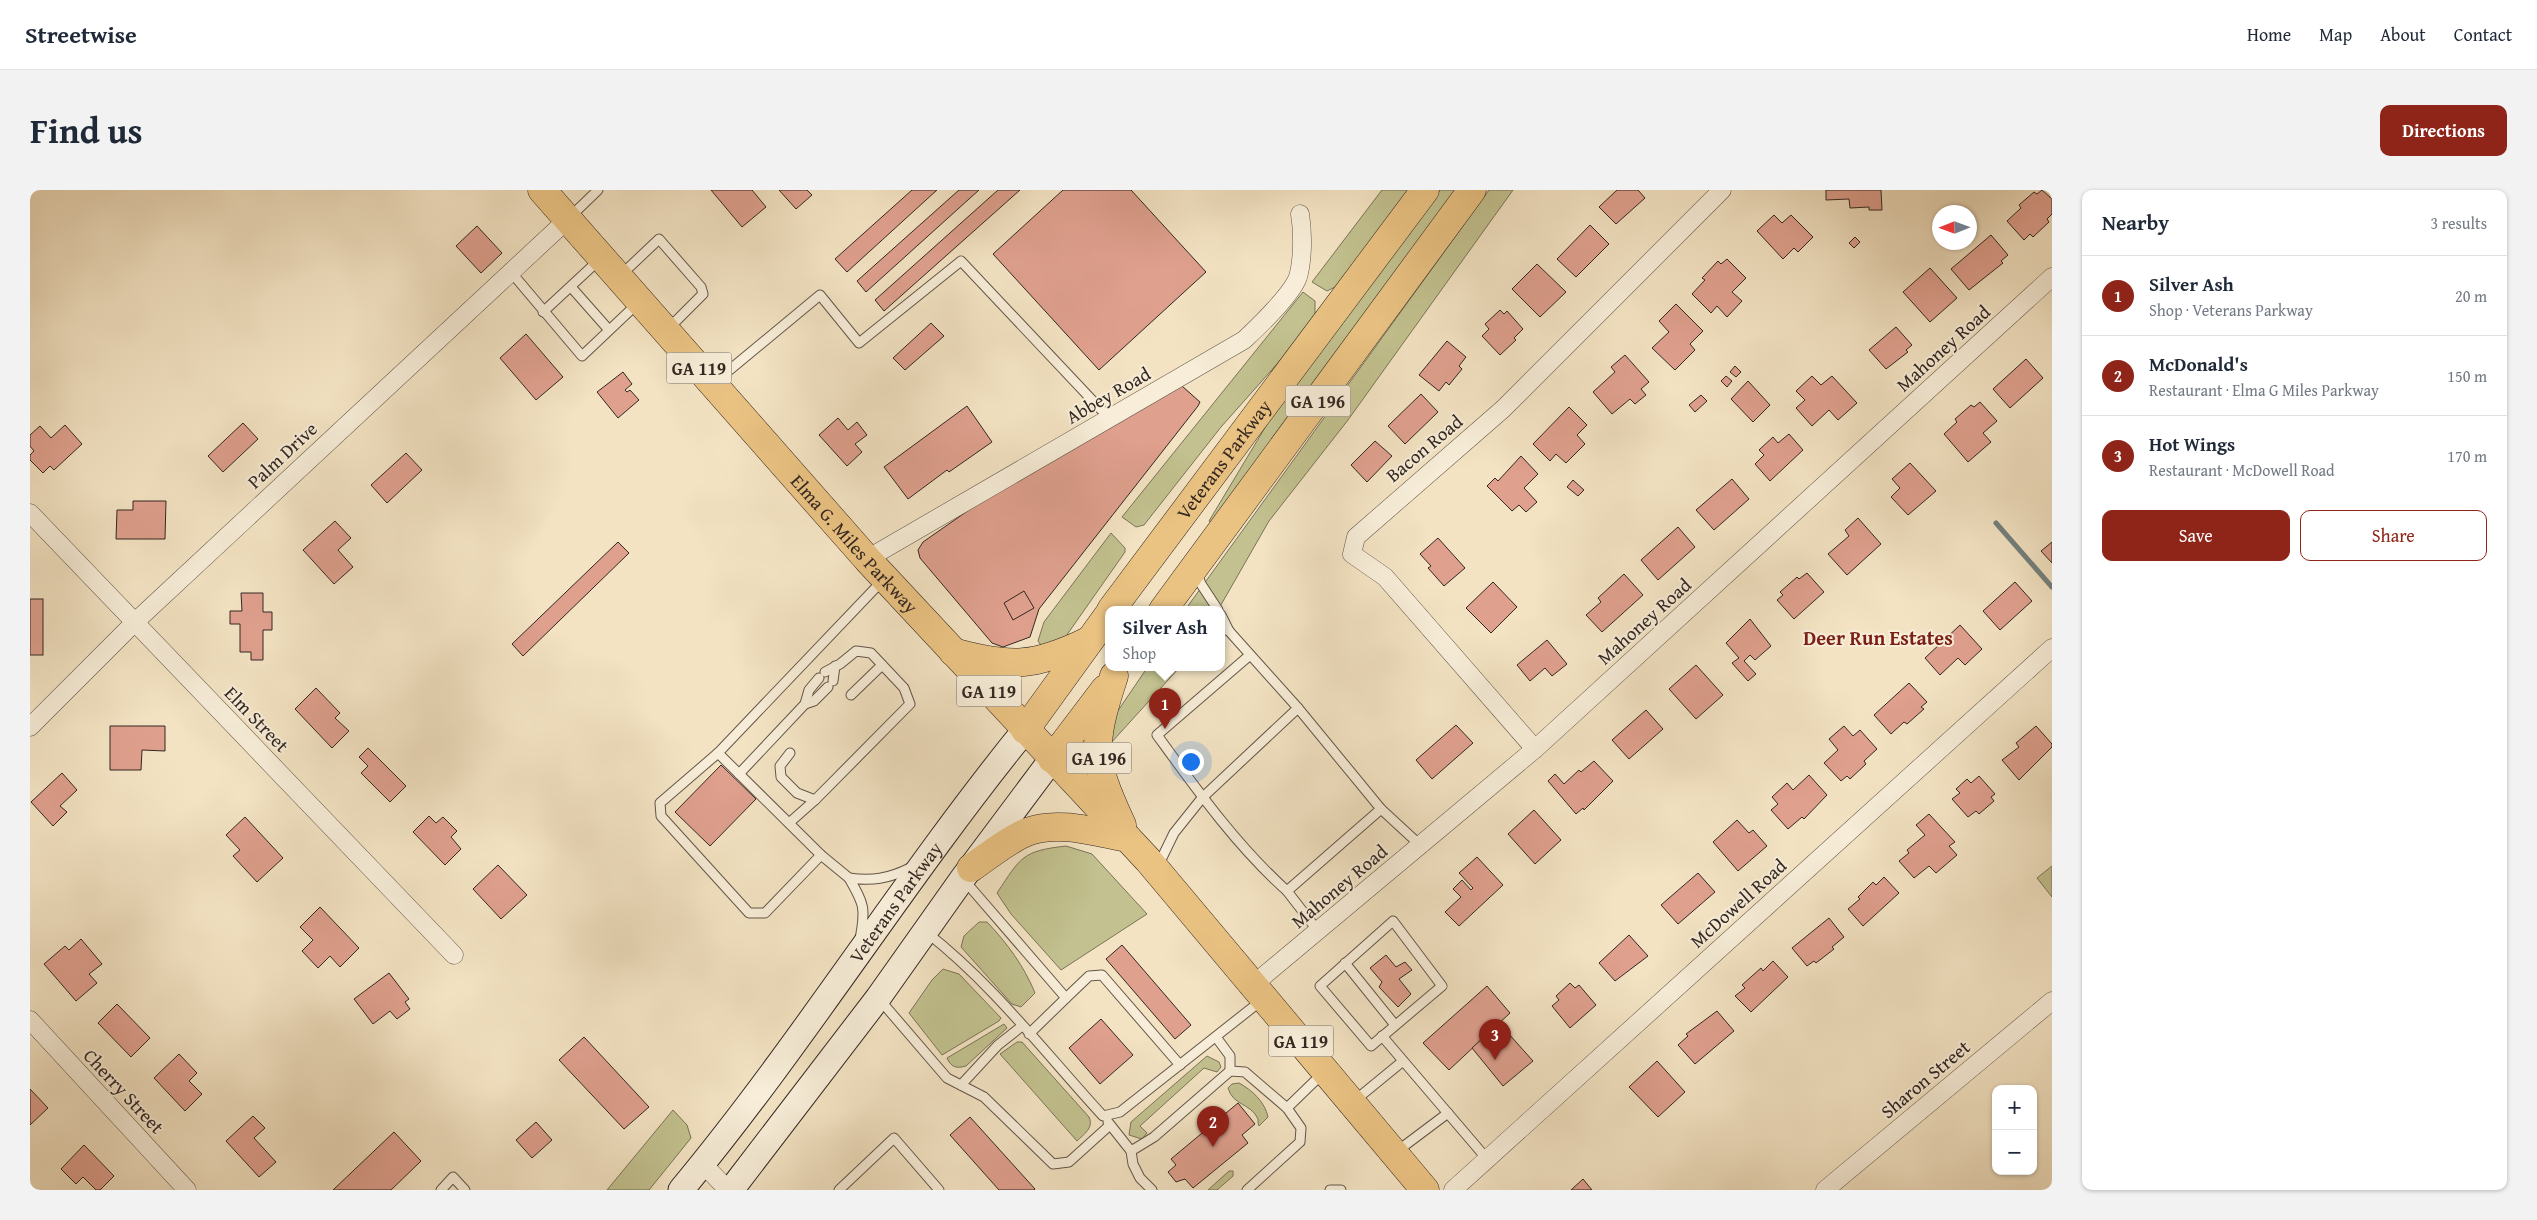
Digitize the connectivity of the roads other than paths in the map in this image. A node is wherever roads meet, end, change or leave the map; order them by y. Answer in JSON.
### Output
{"nodes":[{"id":1,"x":542,"y":190,"type":"edge"},
{"id":2,"x":598,"y":190,"type":"edge"},
{"id":3,"x":1425,"y":190,"type":"edge"},
{"id":4,"x":1472,"y":190,"type":"edge"},
{"id":5,"x":1722,"y":190,"type":"edge"},
{"id":6,"x":1300,"y":214,"type":"dead end"},
{"id":7,"x":568,"y":219,"type":"junction"},
{"id":8,"x":610,"y":268,"type":"junction"},
{"id":9,"x":511,"y":272,"type":"junction"},
{"id":10,"x":2052,"y":277,"type":"edge"},
{"id":11,"x":571,"y":287,"type":"junction"},
{"id":12,"x":640,"y":301,"type":"junction"},
{"id":13,"x":543,"y":312,"type":"junction"},
{"id":14,"x":609,"y":330,"type":"junction"},
{"id":15,"x":666,"y":331,"type":"junction"},
{"id":16,"x":712,"y":383,"type":"junction"},
{"id":17,"x":1109,"y":418,"type":"junction"},
{"id":18,"x":30,"y":513,"type":"edge"},
{"id":19,"x":1195,"y":567,"type":"junction"},
{"id":20,"x":876,"y":568,"type":"junction"},
{"id":21,"x":1115,"y":606,"type":"edge"},
{"id":22,"x":1166,"y":606,"type":"edge"},
{"id":23,"x":1215,"y":606,"type":"edge"},
{"id":24,"x":1105,"y":619,"type":"edge"},
{"id":25,"x":135,"y":622,"type":"junction"},
{"id":26,"x":1225,"y":630,"type":"edge"},
{"id":27,"x":1090,"y":640,"type":"junction"},
{"id":28,"x":2052,"y":648,"type":"edge"},
{"id":29,"x":952,"y":652,"type":"junction"},
{"id":30,"x":1250,"y":655,"type":"junction"},
{"id":31,"x":882,"y":665,"type":"junction"},
{"id":32,"x":835,"y":666,"type":"junction"},
{"id":33,"x":1117,"y":672,"type":"edge"},
{"id":34,"x":851,"y":695,"type":"dead end"},
{"id":35,"x":805,"y":704,"type":"junction"},
{"id":36,"x":1298,"y":708,"type":"junction"},
{"id":37,"x":30,"y":727,"type":"edge"},
{"id":38,"x":1025,"y":730,"type":"junction"},
{"id":39,"x":1535,"y":749,"type":"junction"},
{"id":40,"x":718,"y":753,"type":"junction"},
{"id":41,"x":790,"y":753,"type":"dead end"},
{"id":42,"x":1052,"y":759,"type":"junction"},
{"id":43,"x":739,"y":774,"type":"junction"},
{"id":44,"x":1202,"y":798,"type":"junction"},
{"id":45,"x":815,"y":800,"type":"junction"},
{"id":46,"x":1380,"y":809,"type":"junction"},
{"id":47,"x":789,"y":823,"type":"junction"},
{"id":48,"x":1127,"y":838,"type":"junction"},
{"id":49,"x":1420,"y":845,"type":"junction"},
{"id":50,"x":931,"y":854,"type":"junction"},
{"id":51,"x":821,"y":855,"type":"junction"},
{"id":52,"x":1156,"y":870,"type":"junction"},
{"id":53,"x":967,"y":873,"type":"junction"},
{"id":54,"x":849,"y":878,"type":"junction"},
{"id":55,"x":1287,"y":891,"type":"junction"},
{"id":56,"x":1318,"y":931,"type":"junction"},
{"id":57,"x":926,"y":932,"type":"junction"},
{"id":58,"x":454,"y":955,"type":"dead end"},
{"id":59,"x":856,"y":956,"type":"junction"},
{"id":60,"x":1345,"y":963,"type":"junction"},
{"id":61,"x":1260,"y":991,"type":"junction"},
{"id":62,"x":878,"y":998,"type":"junction"},
{"id":63,"x":1066,"y":998,"type":"junction"},
{"id":64,"x":2052,"y":1001,"type":"edge"},
{"id":65,"x":30,"y":1020,"type":"edge"},
{"id":66,"x":1022,"y":1026,"type":"junction"},
{"id":67,"x":1396,"y":1026,"type":"junction"},
{"id":68,"x":1029,"y":1034,"type":"junction"},
{"id":69,"x":1382,"y":1036,"type":"junction"},
{"id":70,"x":1216,"y":1037,"type":"junction"},
{"id":71,"x":1403,"y":1061,"type":"junction"},
{"id":72,"x":1180,"y":1065,"type":"junction"},
{"id":73,"x":1326,"y":1070,"type":"junction"},
{"id":74,"x":1230,"y":1071,"type":"junction"},
{"id":75,"x":961,"y":1085,"type":"junction"},
{"id":76,"x":1352,"y":1103,"type":"junction"},
{"id":77,"x":1287,"y":1108,"type":"junction"},
{"id":78,"x":1448,"y":1113,"type":"junction"},
{"id":79,"x":1103,"y":1116,"type":"junction"},
{"id":80,"x":1110,"y":1125,"type":"junction"},
{"id":81,"x":1131,"y":1151,"type":"junction"},
{"id":82,"x":1394,"y":1153,"type":"junction"},
{"id":83,"x":1487,"y":1159,"type":"junction"},
{"id":84,"x":703,"y":1164,"type":"junction"},
{"id":85,"x":187,"y":1190,"type":"edge"},
{"id":86,"x":441,"y":1190,"type":"edge"},
{"id":87,"x":465,"y":1190,"type":"edge"},
{"id":88,"x":681,"y":1190,"type":"edge"},
{"id":89,"x":730,"y":1190,"type":"edge"},
{"id":90,"x":839,"y":1190,"type":"edge"},
{"id":91,"x":939,"y":1190,"type":"edge"},
{"id":92,"x":1152,"y":1190,"type":"edge"},
{"id":93,"x":1247,"y":1190,"type":"edge"},
{"id":94,"x":1330,"y":1190,"type":"edge"},
{"id":95,"x":1341,"y":1190,"type":"edge"},
{"id":96,"x":1425,"y":1190,"type":"edge"},
{"id":97,"x":1453,"y":1190,"type":"edge"},
{"id":98,"x":1825,"y":1190,"type":"edge"}],
"edges":[{"from":1,"to":7,"type":"main road","name":"Elma G. Miles Parkway","number":"GA 119"},
{"from":2,"to":7,"type":"lane"},
{"from":3,"to":21,"type":"main road","name":"Veterans Parkway","number":"GA 196"},
{"from":4,"to":19,"type":"main road","number":"GA 196"},
{"from":5,"to":39,"type":"street","name":"Bacon Road"},
{"from":6,"to":17,"type":"street","name":"Abbey Road"},
{"from":7,"to":8,"type":"main road","name":"Elma G. Miles Parkway","number":"GA 119"},
{"from":7,"to":9,"type":"street","name":"Palm Drive"},
{"from":8,"to":11,"type":"lane"},
{"from":8,"to":12,"type":"main road","name":"Elma G. Miles Parkway","number":"GA 119"},
{"from":8,"to":15,"type":"lane"},
{"from":9,"to":13,"type":"lane"},
{"from":9,"to":25,"type":"street","name":"Palm Drive"},
{"from":10,"to":39,"type":"street","name":"Mahoney Road"},
{"from":11,"to":13,"type":"lane"},
{"from":11,"to":14,"type":"lane"},
{"from":12,"to":14,"type":"lane"},
{"from":12,"to":15,"type":"main road","name":"Elma G. Miles Parkway","number":"GA 119"},
{"from":13,"to":14,"type":"lane"},
{"from":15,"to":16,"type":"main road","name":"Elma G. Miles Parkway","number":"GA 119"},
{"from":16,"to":17,"type":"lane"},
{"from":16,"to":20,"type":"main road","name":"Elma G. Miles Parkway","number":"GA 119"},
{"from":17,"to":20,"type":"street","name":"Abbey Road"},
{"from":18,"to":25,"type":"street","name":"Elm Street"},
{"from":19,"to":22,"type":"main road","number":"GA 196"},
{"from":19,"to":23,"type":"lane"},
{"from":20,"to":29,"type":"main road","name":"Elma G. Miles Parkway","number":"GA 119"},
{"from":20,"to":40,"type":"lane"},
{"from":24,"to":27,"type":"main road","name":"Veterans Parkway"},
{"from":25,"to":37,"type":"street","name":"Palm Drive"},
{"from":25,"to":58,"type":"street","name":"Elm Street"},
{"from":26,"to":30,"type":"lane"},
{"from":27,"to":29,"type":"main road"},
{"from":27,"to":38,"type":"main road","name":"Veterans Parkway"},
{"from":28,"to":83,"type":"street","name":"McDowell Road"},
{"from":29,"to":38,"type":"main road","name":"Elma G. Miles Parkway","number":"GA 119"},
{"from":30,"to":36,"type":"lane"},
{"from":30,"to":44,"type":"lane"},
{"from":31,"to":32,"type":"lane"},
{"from":31,"to":34,"type":"lane"},
{"from":31,"to":45,"type":"lane"},
{"from":32,"to":35,"type":"lane"},
{"from":32,"to":35,"type":"lane"},
{"from":33,"to":42,"type":"main road"},
{"from":33,"to":48,"type":"main road","number":"GA 196"},
{"from":35,"to":43,"type":"lane"},
{"from":36,"to":44,"type":"lane"},
{"from":36,"to":46,"type":"lane"},
{"from":38,"to":42,"type":"main road","name":"Elma G. Miles Parkway","number":"GA 119"},
{"from":38,"to":50,"type":"main road","name":"Veterans Parkway"},
{"from":39,"to":49,"type":"street","name":"Mahoney Road"},
{"from":40,"to":43,"type":"lane"},
{"from":40,"to":51,"type":"lane"},
{"from":41,"to":45,"type":"lane"},
{"from":42,"to":48,"type":"main road","name":"Elma G. Miles Parkway","number":"GA 119"},
{"from":42,"to":53,"type":"main road"},
{"from":43,"to":47,"type":"lane"},
{"from":44,"to":52,"type":"lane"},
{"from":44,"to":55,"type":"lane"},
{"from":45,"to":47,"type":"lane"},
{"from":46,"to":49,"type":"lane"},
{"from":46,"to":55,"type":"lane"},
{"from":47,"to":51,"type":"lane"},
{"from":48,"to":52,"type":"main road","name":"Elma G. Miles Parkway","number":"GA 119"},
{"from":48,"to":53,"type":"main road"},
{"from":49,"to":56,"type":"street","name":"Mahoney Road"},
{"from":50,"to":54,"type":"lane"},
{"from":50,"to":59,"type":"main road","name":"Veterans Parkway"},
{"from":51,"to":54,"type":"lane"},
{"from":52,"to":61,"type":"main road","name":"Elma G. Miles Parkway","number":"GA 119"},
{"from":53,"to":57,"type":"main road"},
{"from":53,"to":63,"type":"lane"},
{"from":54,"to":59,"type":"lane"},
{"from":55,"to":56,"type":"lane"},
{"from":56,"to":61,"type":"street","name":"Mahoney Road"},
{"from":57,"to":62,"type":"main road"},
{"from":57,"to":66,"type":"lane"},
{"from":59,"to":84,"type":"main road","name":"Veterans Parkway"},
{"from":60,"to":67,"type":"lane"},
{"from":60,"to":67,"type":"lane"},
{"from":60,"to":69,"type":"lane"},
{"from":61,"to":70,"type":"lane"},
{"from":61,"to":73,"type":"main road","number":"GA 119"},
{"from":62,"to":75,"type":"lane"},
{"from":62,"to":89,"type":"main road"},
{"from":63,"to":68,"type":"lane"},
{"from":63,"to":72,"type":"lane"},
{"from":64,"to":98,"type":"street","name":"Sharon Street"},
{"from":65,"to":85,"type":"street","name":"Cherry Street"},
{"from":66,"to":68,"type":"lane"},
{"from":66,"to":75,"type":"lane"},
{"from":67,"to":69,"type":"lane"},
{"from":68,"to":79,"type":"lane"},
{"from":69,"to":71,"type":"lane"},
{"from":70,"to":72,"type":"lane"},
{"from":70,"to":74,"type":"lane"},
{"from":71,"to":76,"type":"lane"},
{"from":71,"to":78,"type":"lane"},
{"from":72,"to":79,"type":"lane"},
{"from":73,"to":76,"type":"main road","number":"GA 119"},
{"from":73,"to":77,"type":"lane"},
{"from":74,"to":77,"type":"lane"},
{"from":74,"to":81,"type":"lane"},
{"from":75,"to":80,"type":"lane"},
{"from":76,"to":82,"type":"main road","number":"GA 119"},
{"from":77,"to":93,"type":"lane"},
{"from":78,"to":82,"type":"lane"},
{"from":78,"to":83,"type":"lane"},
{"from":79,"to":80,"type":"lane"},
{"from":80,"to":81,"type":"lane"},
{"from":81,"to":92,"type":"lane"},
{"from":82,"to":96,"type":"main road","number":"GA 119"},
{"from":83,"to":97,"type":"street","name":"McDowell Road"},
{"from":84,"to":88,"type":"main road","name":"Veterans Parkway"},
{"from":84,"to":89,"type":"street"},
{"from":86,"to":87,"type":"lane"},
{"from":90,"to":91,"type":"lane"},
{"from":94,"to":95,"type":"lane"}]}
